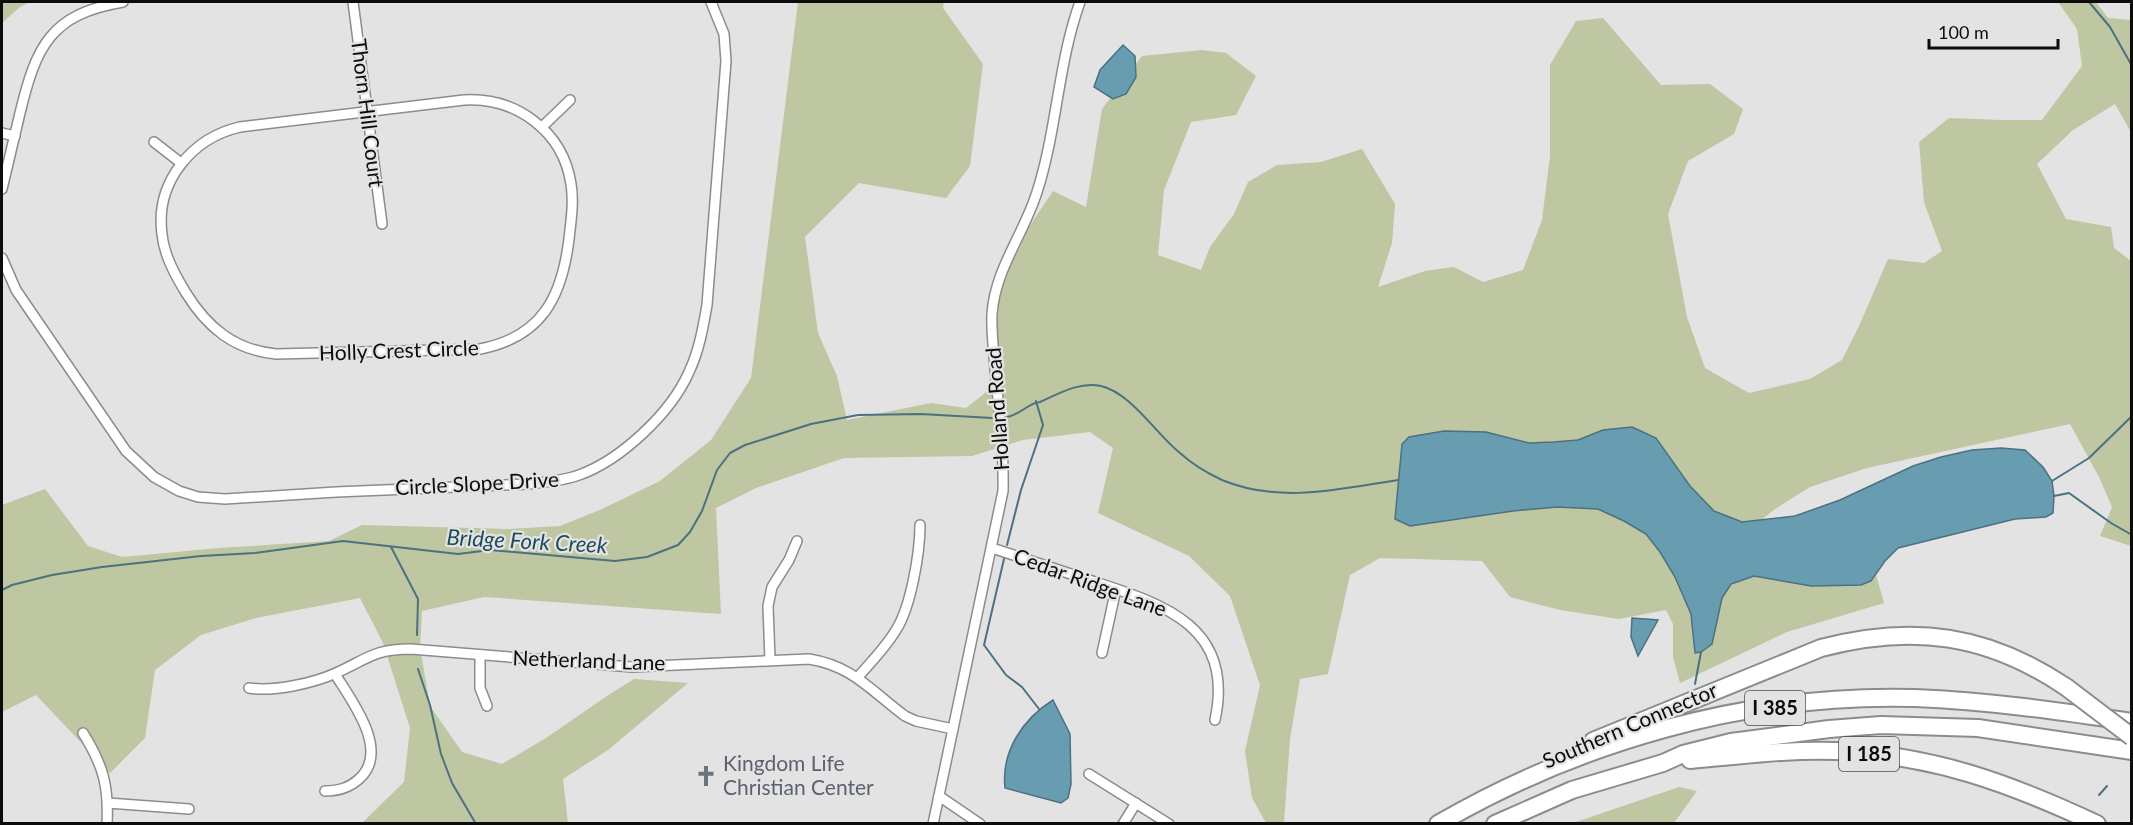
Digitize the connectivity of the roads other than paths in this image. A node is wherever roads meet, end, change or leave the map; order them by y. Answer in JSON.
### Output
{"nodes":[{"id":1,"x":123,"y":2,"type":"edge"},
{"id":2,"x":353,"y":2,"type":"edge"},
{"id":3,"x":711,"y":2,"type":"edge"},
{"id":4,"x":1080,"y":2,"type":"edge"},
{"id":5,"x":570,"y":100,"type":"dead end"},
{"id":6,"x":367,"y":111,"type":"junction"},
{"id":7,"x":543,"y":127,"type":"junction"},
{"id":8,"x":2,"y":134,"type":"edge"},
{"id":9,"x":15,"y":136,"type":"junction"},
{"id":10,"x":154,"y":142,"type":"dead end"},
{"id":11,"x":181,"y":163,"type":"junction"},
{"id":12,"x":2,"y":189,"type":"edge"},
{"id":13,"x":381,"y":224,"type":"dead end"},
{"id":14,"x":2,"y":258,"type":"edge"},
{"id":15,"x":920,"y":525,"type":"dead end"},
{"id":16,"x":797,"y":541,"type":"dead end"},
{"id":17,"x":992,"y":548,"type":"junction"},
{"id":18,"x":1116,"y":589,"type":"junction"},
{"id":19,"x":1102,"y":653,"type":"dead end"},
{"id":20,"x":480,"y":655,"type":"junction"},
{"id":21,"x":770,"y":660,"type":"junction"},
{"id":22,"x":335,"y":674,"type":"junction"},
{"id":23,"x":858,"y":677,"type":"junction"},
{"id":24,"x":249,"y":688,"type":"dead end"},
{"id":25,"x":487,"y":706,"type":"dead end"},
{"id":26,"x":1215,"y":720,"type":"dead end"},
{"id":27,"x":2132,"y":722,"type":"edge"},
{"id":28,"x":953,"y":729,"type":"junction"},
{"id":29,"x":83,"y":733,"type":"dead end"},
{"id":30,"x":2132,"y":737,"type":"edge"},
{"id":31,"x":2132,"y":751,"type":"edge"},
{"id":32,"x":1663,"y":763,"type":"junction"},
{"id":33,"x":1089,"y":774,"type":"dead end"},
{"id":34,"x":325,"y":791,"type":"dead end"},
{"id":35,"x":939,"y":796,"type":"junction"},
{"id":36,"x":108,"y":803,"type":"junction"},
{"id":37,"x":1136,"y":803,"type":"junction"},
{"id":38,"x":1464,"y":808,"type":"junction"},
{"id":39,"x":189,"y":809,"type":"dead end"},
{"id":40,"x":107,"y":824,"type":"edge"},
{"id":41,"x":933,"y":824,"type":"edge"},
{"id":42,"x":980,"y":824,"type":"edge"},
{"id":43,"x":1123,"y":824,"type":"edge"},
{"id":44,"x":1169,"y":824,"type":"edge"},
{"id":45,"x":1438,"y":824,"type":"edge"},
{"id":46,"x":1495,"y":824,"type":"edge"},
{"id":47,"x":2097,"y":824,"type":"edge"}],
"edges":[{"from":1,"to":9,"type":"street"},
{"from":2,"to":6,"type":"street","name":"Thorn Hill Court"},
{"from":3,"to":14,"type":"street","name":"Circle Slope Drive"},
{"from":4,"to":17,"type":"street","name":"Holland Road"},
{"from":5,"to":7,"type":"street"},
{"from":6,"to":7,"type":"street","name":"Holly Crest Circle"},
{"from":6,"to":11,"type":"street","name":"Holly Crest Circle"},
{"from":6,"to":13,"type":"street","name":"Thorn Hill Court"},
{"from":7,"to":11,"type":"street","name":"Holly Crest Circle"},
{"from":8,"to":9,"type":"street"},
{"from":9,"to":12,"type":"street"},
{"from":10,"to":11,"type":"street"},
{"from":15,"to":23,"type":"street"},
{"from":16,"to":21,"type":"street"},
{"from":17,"to":18,"type":"street","name":"Cedar Ridge Lane"},
{"from":17,"to":28,"type":"street","name":"Holland Road"},
{"from":18,"to":19,"type":"street"},
{"from":18,"to":26,"type":"street","name":"Cedar Ridge Lane"},
{"from":20,"to":21,"type":"street","name":"Netherland Lane"},
{"from":20,"to":22,"type":"street","name":"Netherland Lane"},
{"from":20,"to":25,"type":"street"},
{"from":21,"to":23,"type":"street","name":"Netherland Lane"},
{"from":22,"to":24,"type":"street","name":"Netherland Lane"},
{"from":22,"to":34,"type":"street"},
{"from":23,"to":28,"type":"street","name":"Netherland Lane"},
{"from":27,"to":38,"type":"highway","number":"I 385"},
{"from":28,"to":35,"type":"street","name":"Holland Road"},
{"from":29,"to":36,"type":"street"},
{"from":30,"to":38,"type":"highway","name":"Southern Connector","bridge":true},
{"from":31,"to":32,"type":"highway","number":"I 385"},
{"from":32,"to":46,"type":"highway","number":"I 385"},
{"from":32,"to":47,"type":"highway","number":"I 185"},
{"from":33,"to":37,"type":"street"},
{"from":35,"to":41,"type":"street","name":"Holland Road"},
{"from":35,"to":42,"type":"street"},
{"from":36,"to":39,"type":"street"},
{"from":36,"to":40,"type":"street"},
{"from":37,"to":43,"type":"street"},
{"from":37,"to":44,"type":"street"},
{"from":38,"to":45,"type":"highway","number":"I 385"}]}
